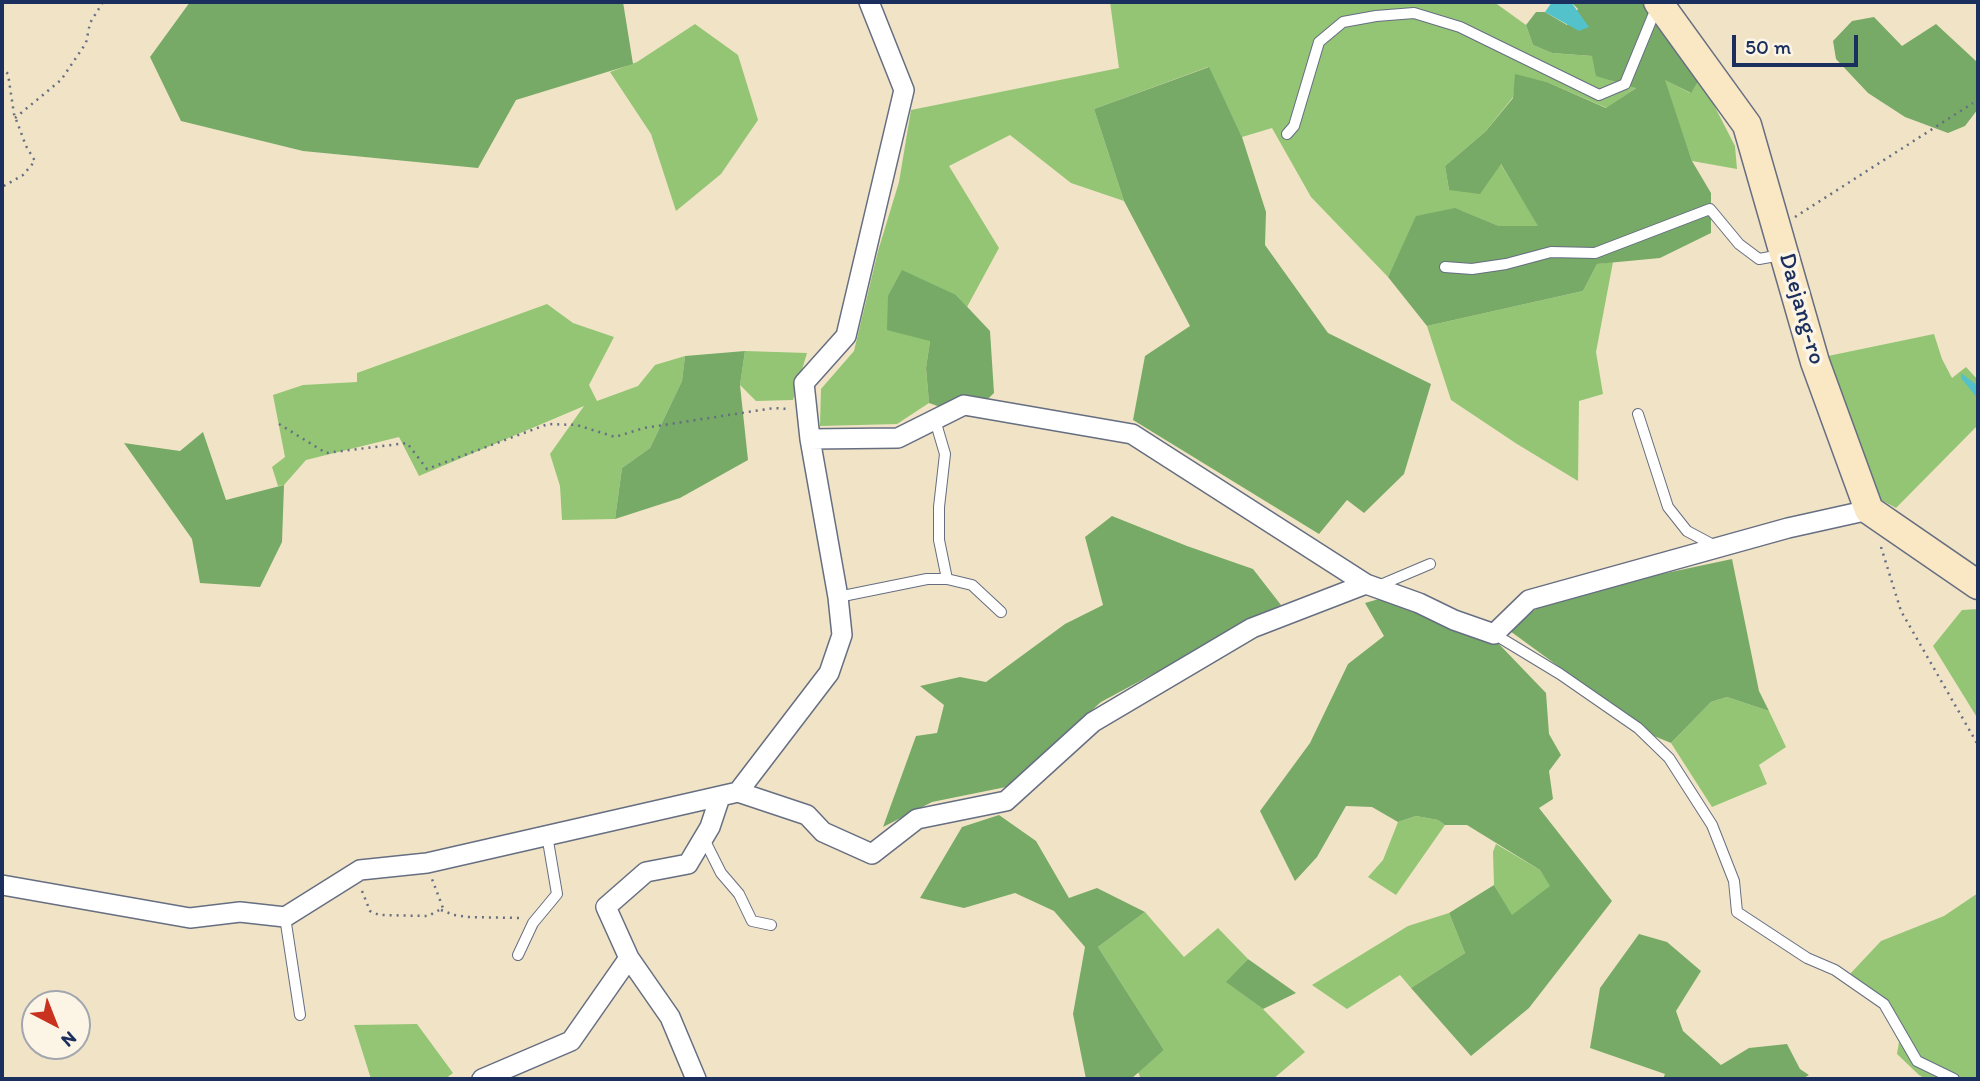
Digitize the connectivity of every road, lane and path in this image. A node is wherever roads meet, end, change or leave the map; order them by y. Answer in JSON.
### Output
{"nodes":[{"id":1,"x":103,"y":2,"type":"edge"},
{"id":2,"x":869,"y":2,"type":"edge"},
{"id":3,"x":1658,"y":2,"type":"edge"},
{"id":4,"x":2,"y":67,"type":"edge"},
{"id":5,"x":1973,"y":103,"type":"dead end"},
{"id":6,"x":15,"y":118,"type":"junction"},
{"id":7,"x":1287,"y":134,"type":"dead end"},
{"id":8,"x":2,"y":187,"type":"edge"},
{"id":9,"x":1781,"y":241,"type":"junction"},
{"id":10,"x":1445,"y":267,"type":"dead end"},
{"id":11,"x":807,"y":410,"type":"junction"},
{"id":12,"x":1637,"y":414,"type":"dead end"},
{"id":13,"x":935,"y":420,"type":"junction"},
{"id":14,"x":279,"y":424,"type":"dead end"},
{"id":15,"x":810,"y":439,"type":"junction"},
{"id":16,"x":1869,"y":510,"type":"junction"},
{"id":17,"x":1718,"y":548,"type":"junction"},
{"id":18,"x":1881,"y":548,"type":"dead end"},
{"id":19,"x":1430,"y":564,"type":"dead end"},
{"id":20,"x":947,"y":579,"type":"junction"},
{"id":21,"x":1370,"y":586,"type":"junction"},
{"id":22,"x":1975,"y":586,"type":"edge"},
{"id":23,"x":838,"y":597,"type":"junction"},
{"id":24,"x":1001,"y":612,"type":"dead end"},
{"id":25,"x":1494,"y":634,"type":"junction"},
{"id":26,"x":1978,"y":745,"type":"edge"},
{"id":27,"x":729,"y":794,"type":"junction"},
{"id":28,"x":547,"y":834,"type":"junction"},
{"id":29,"x":703,"y":838,"type":"junction"},
{"id":30,"x":427,"y":863,"type":"junction"},
{"id":31,"x":358,"y":871,"type":"junction"},
{"id":32,"x":2,"y":885,"type":"edge"},
{"id":33,"x":442,"y":909,"type":"junction"},
{"id":34,"x":285,"y":917,"type":"junction"},
{"id":35,"x":532,"y":925,"type":"junction"},
{"id":36,"x":771,"y":925,"type":"dead end"},
{"id":37,"x":518,"y":955,"type":"dead end"},
{"id":38,"x":629,"y":958,"type":"junction"},
{"id":39,"x":300,"y":1015,"type":"dead end"},
{"id":40,"x":482,"y":1079,"type":"edge"},
{"id":41,"x":696,"y":1079,"type":"edge"},
{"id":42,"x":1954,"y":1079,"type":"edge"}],
"edges":[{"from":1,"to":6,"type":"path"},
{"from":2,"to":11,"type":"street"},
{"from":3,"to":7,"type":"lane"},
{"from":3,"to":9,"type":"street","name":"Daejang-ro"},
{"from":4,"to":6,"type":"path"},
{"from":5,"to":9,"type":"path"},
{"from":6,"to":8,"type":"path"},
{"from":9,"to":10,"type":"lane"},
{"from":9,"to":16,"type":"street","name":"Daejang-ro"},
{"from":11,"to":14,"type":"path"},
{"from":11,"to":15,"type":"street"},
{"from":12,"to":17,"type":"lane"},
{"from":13,"to":15,"type":"street"},
{"from":13,"to":20,"type":"lane"},
{"from":13,"to":21,"type":"street"},
{"from":15,"to":23,"type":"street"},
{"from":16,"to":17,"type":"street"},
{"from":16,"to":22,"type":"street"},
{"from":17,"to":25,"type":"street"},
{"from":18,"to":26,"type":"path"},
{"from":19,"to":21,"type":"lane"},
{"from":20,"to":23,"type":"lane"},
{"from":20,"to":24,"type":"lane"},
{"from":21,"to":25,"type":"street"},
{"from":21,"to":27,"type":"street"},
{"from":23,"to":27,"type":"street"},
{"from":25,"to":42,"type":"lane"},
{"from":27,"to":28,"type":"street"},
{"from":27,"to":29,"type":"street"},
{"from":28,"to":30,"type":"street"},
{"from":28,"to":35,"type":"lane"},
{"from":29,"to":36,"type":"lane"},
{"from":29,"to":38,"type":"street"},
{"from":30,"to":31,"type":"street"},
{"from":30,"to":33,"type":"path"},
{"from":31,"to":33,"type":"path"},
{"from":31,"to":34,"type":"street"},
{"from":32,"to":34,"type":"street"},
{"from":33,"to":35,"type":"path"},
{"from":34,"to":39,"type":"lane"},
{"from":35,"to":37,"type":"lane"},
{"from":38,"to":40,"type":"street"},
{"from":38,"to":41,"type":"street"}]}
